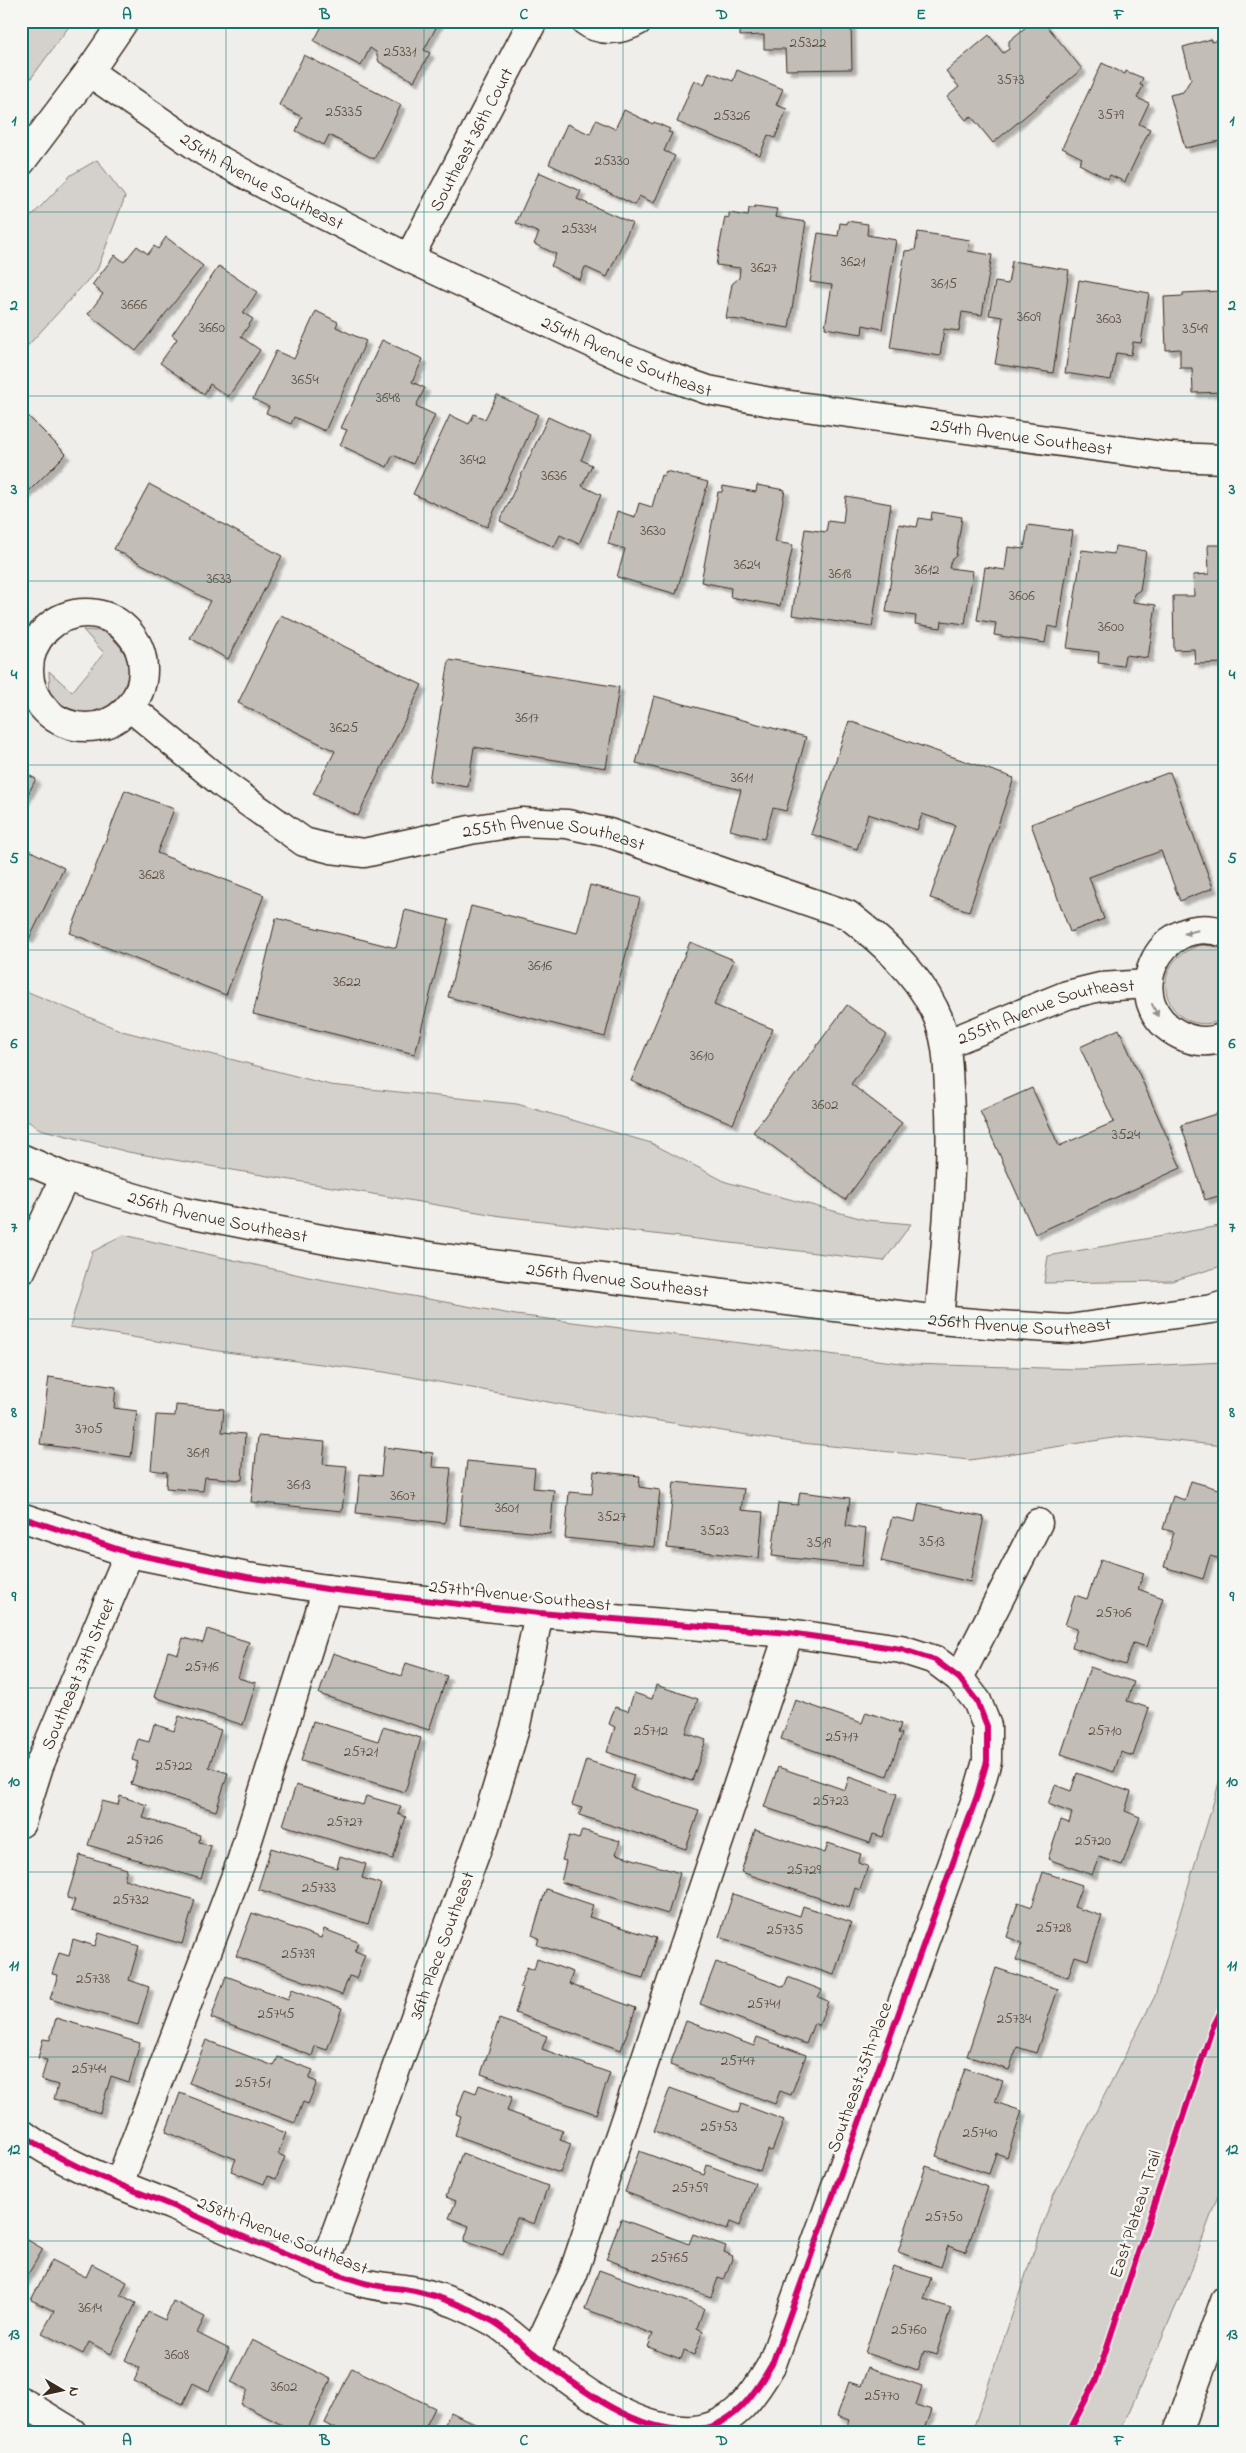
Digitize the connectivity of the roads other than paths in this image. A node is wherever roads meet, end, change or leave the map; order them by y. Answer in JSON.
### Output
{"nodes":[{"id":1,"x":124,"y":21,"type":"edge"},
{"id":2,"x":533,"y":21,"type":"edge"},
{"id":3,"x":586,"y":21,"type":"edge"},
{"id":4,"x":638,"y":21,"type":"edge"},
{"id":5,"x":90,"y":72,"type":"junction"},
{"id":6,"x":21,"y":162,"type":"edge"},
{"id":7,"x":410,"y":258,"type":"junction"},
{"id":8,"x":1225,"y":459,"type":"edge"},
{"id":9,"x":130,"y":707,"type":"junction"},
{"id":10,"x":1225,"y":933,"type":"edge"},
{"id":11,"x":1148,"y":984,"type":"junction"},
{"id":12,"x":1225,"y":1038,"type":"edge"},
{"id":13,"x":946,"y":1044,"type":"junction"},
{"id":14,"x":21,"y":1158,"type":"edge"},
{"id":15,"x":66,"y":1177,"type":"junction"},
{"id":16,"x":21,"y":1271,"type":"edge"},
{"id":17,"x":1225,"y":1305,"type":"edge"},
{"id":18,"x":939,"y":1320,"type":"junction"},
{"id":19,"x":21,"y":1517,"type":"edge"},
{"id":20,"x":1038,"y":1523,"type":"dead end"},
{"id":21,"x":129,"y":1553,"type":"junction"},
{"id":22,"x":327,"y":1589,"type":"junction"},
{"id":23,"x":539,"y":1613,"type":"junction"},
{"id":24,"x":789,"y":1633,"type":"junction"},
{"id":25,"x":959,"y":1678,"type":"junction"},
{"id":26,"x":987,"y":1726,"type":"joint"},
{"id":27,"x":21,"y":1823,"type":"edge"},
{"id":28,"x":21,"y":2133,"type":"edge"},
{"id":29,"x":119,"y":2184,"type":"junction"},
{"id":30,"x":322,"y":2270,"type":"junction"},
{"id":31,"x":1225,"y":2300,"type":"edge"},
{"id":32,"x":535,"y":2354,"type":"junction"},
{"id":33,"x":21,"y":2401,"type":"edge"},
{"id":34,"x":724,"y":2422,"type":"joint"},
{"id":35,"x":72,"y":2432,"type":"edge"},
{"id":36,"x":1178,"y":2432,"type":"edge"}],
"edges":[{"from":1,"to":5,"type":"street"},
{"from":2,"to":7,"type":"street","name":"Southeast 36th Court"},
{"from":3,"to":4,"type":"street"},
{"from":5,"to":6,"type":"street"},
{"from":5,"to":7,"type":"street","name":"254th Avenue Southeast"},
{"from":7,"to":8,"type":"street","name":"254th Avenue Southeast"},
{"from":9,"to":9,"type":"street"},
{"from":9,"to":13,"type":"street","name":"255th Avenue Southeast"},
{"from":10,"to":11,"type":"street","name":"255th Avenue Southeast","one_way":true},
{"from":11,"to":12,"type":"street","name":"255th Avenue Southeast","one_way":true},
{"from":11,"to":13,"type":"street","name":"255th Avenue Southeast"},
{"from":13,"to":18,"type":"street","name":"255th Avenue Southeast"},
{"from":14,"to":15,"type":"street","name":"256th Avenue Southeast"},
{"from":15,"to":16,"type":"street"},
{"from":15,"to":18,"type":"street","name":"256th Avenue Southeast"},
{"from":17,"to":18,"type":"street","name":"256th Avenue Southeast"},
{"from":19,"to":21,"type":"street","name":"257th Avenue Southeast"},
{"from":20,"to":25,"type":"street"},
{"from":21,"to":22,"type":"street","name":"257th Avenue Southeast"},
{"from":21,"to":27,"type":"street","name":"Southeast 37th Street"},
{"from":22,"to":23,"type":"street","name":"257th Avenue Southeast"},
{"from":22,"to":29,"type":"street"},
{"from":23,"to":24,"type":"street","name":"257th Avenue Southeast"},
{"from":23,"to":30,"type":"street","name":"36th Place Southeast"},
{"from":24,"to":25,"type":"street","name":"257th Avenue Southeast"},
{"from":24,"to":32,"type":"street"},
{"from":25,"to":26,"type":"street","name":"257th Avenue Southeast"},
{"from":26,"to":34,"type":"street","name":"Southeast 35th Place"},
{"from":28,"to":29,"type":"street","name":"258th Avenue Southeast"},
{"from":29,"to":30,"type":"street","name":"258th Avenue Southeast"},
{"from":30,"to":32,"type":"street","name":"258th Avenue Southeast"},
{"from":31,"to":36,"type":"street"},
{"from":32,"to":34,"type":"street","name":"258th Avenue Southeast"},
{"from":33,"to":35,"type":"street"}]}
